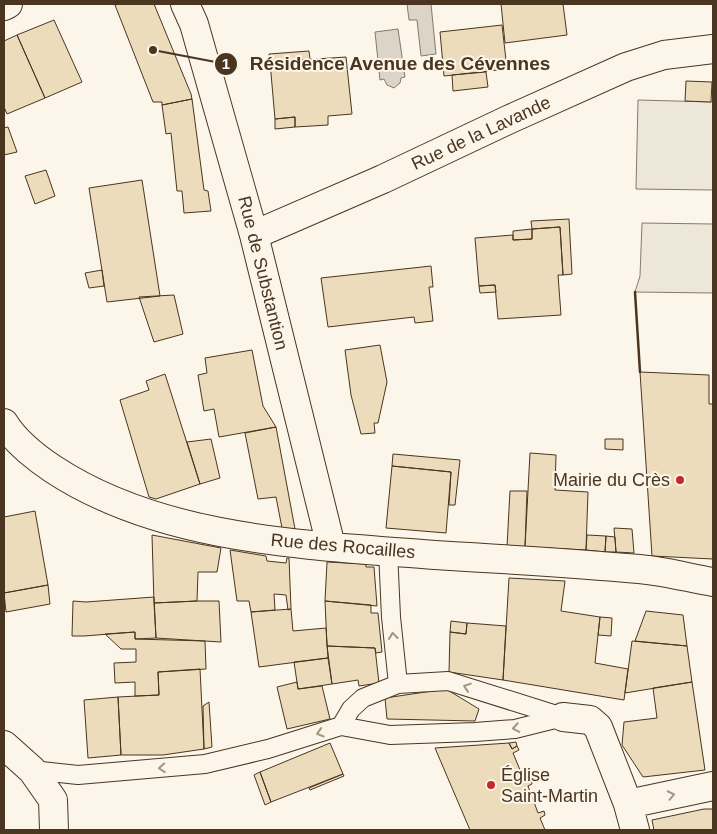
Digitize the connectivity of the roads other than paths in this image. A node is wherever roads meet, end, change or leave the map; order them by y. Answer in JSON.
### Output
{"nodes":[{"id":1,"x":8,"y":4,"type":"edge"},
{"id":2,"x":185,"y":4,"type":"edge"},
{"id":3,"x":4,"y":6,"type":"edge"},
{"id":4,"x":713,"y":49,"type":"edge"},
{"id":5,"x":254,"y":235,"type":"junction"},
{"id":6,"x":4,"y":423,"type":"edge"},
{"id":7,"x":331,"y":546,"type":"junction"},
{"id":8,"x":388,"y":551,"type":"junction"},
{"id":9,"x":713,"y":582,"type":"edge"},
{"id":10,"x":398,"y":684,"type":"junction"},
{"id":11,"x":563,"y":717,"type":"junction"},
{"id":12,"x":340,"y":726,"type":"junction"},
{"id":13,"x":4,"y":745,"type":"edge"},
{"id":14,"x":32,"y":770,"type":"junction"},
{"id":15,"x":713,"y":786,"type":"edge"},
{"id":16,"x":628,"y":804,"type":"junction"},
{"id":17,"x":54,"y":830,"type":"edge"},
{"id":18,"x":635,"y":830,"type":"edge"}],
"edges":[{"from":1,"to":3,"type":"street"},
{"from":2,"to":5,"type":"street","name":"Rue de Substantion"},
{"from":4,"to":5,"type":"street","name":"Rue de la Lavande"},
{"from":5,"to":7,"type":"street","name":"Rue de Substantion"},
{"from":6,"to":7,"type":"street","name":"Rue des Rocailles"},
{"from":7,"to":8,"type":"street","name":"Rue des Rocailles"},
{"from":8,"to":9,"type":"street","name":"Rue des Rocailles"},
{"from":10,"to":8,"type":"lane","one_way":true},
{"from":11,"to":10,"type":"lane","one_way":true},
{"from":10,"to":12,"type":"lane"},
{"from":11,"to":12,"type":"lane","one_way":true},
{"from":11,"to":16,"type":"street"},
{"from":12,"to":14,"type":"lane","one_way":true},
{"from":13,"to":14,"type":"street"},
{"from":14,"to":17,"type":"street"},
{"from":16,"to":15,"type":"street","one_way":true},
{"from":16,"to":18,"type":"street"}]}
